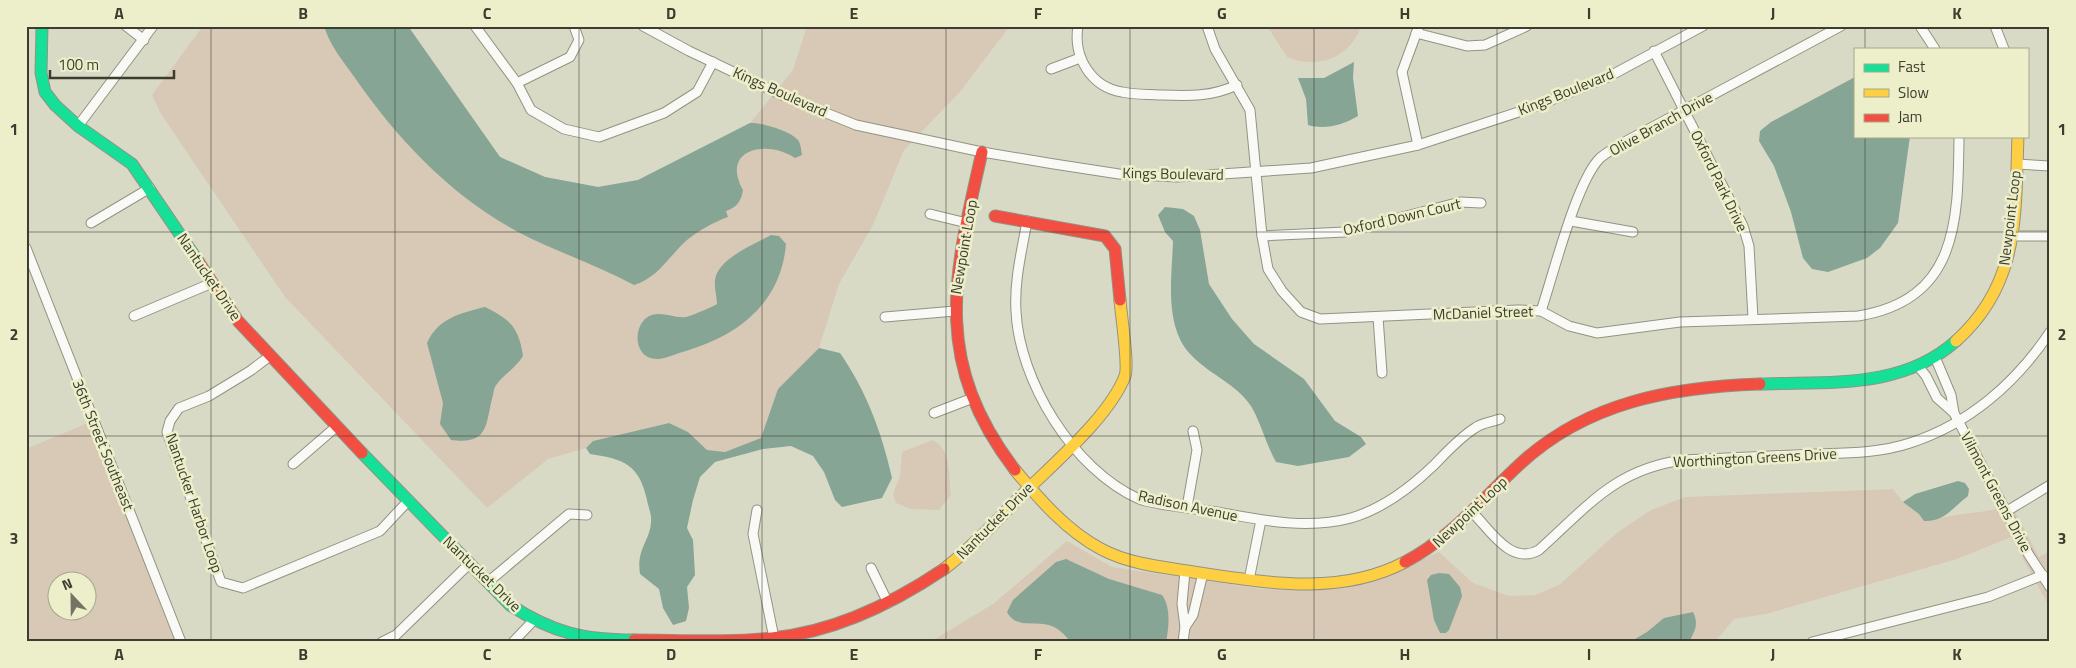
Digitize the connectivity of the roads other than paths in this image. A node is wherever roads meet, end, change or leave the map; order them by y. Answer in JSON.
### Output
{"nodes":[{"id":1,"x":42,"y":26,"type":"edge"},
{"id":2,"x":126,"y":26,"type":"edge"},
{"id":3,"x":153,"y":26,"type":"edge"},
{"id":4,"x":475,"y":26,"type":"edge"},
{"id":5,"x":574,"y":26,"type":"edge"},
{"id":6,"x":643,"y":26,"type":"edge"},
{"id":7,"x":1078,"y":26,"type":"edge"},
{"id":8,"x":1207,"y":26,"type":"edge"},
{"id":9,"x":1527,"y":26,"type":"edge"},
{"id":10,"x":1703,"y":26,"type":"edge"},
{"id":11,"x":1841,"y":26,"type":"edge"},
{"id":12,"x":1920,"y":26,"type":"edge"},
{"id":13,"x":1995,"y":26,"type":"edge"},
{"id":14,"x":1418,"y":30,"type":"edge"},
{"id":15,"x":144,"y":40,"type":"junction"},
{"id":16,"x":1934,"y":48,"type":"edge"},
{"id":17,"x":2004,"y":48,"type":"edge"},
{"id":18,"x":1654,"y":51,"type":"junction"},
{"id":19,"x":1080,"y":58,"type":"junction"},
{"id":20,"x":713,"y":62,"type":"junction"},
{"id":21,"x":1050,"y":69,"type":"dead end"},
{"id":22,"x":517,"y":83,"type":"junction"},
{"id":23,"x":1237,"y":86,"type":"junction"},
{"id":24,"x":1684,"y":110,"type":"junction"},
{"id":25,"x":78,"y":126,"type":"junction"},
{"id":26,"x":1959,"y":138,"type":"edge"},
{"id":27,"x":2018,"y":138,"type":"edge"},
{"id":28,"x":1418,"y":145,"type":"junction"},
{"id":29,"x":982,"y":152,"type":"junction"},
{"id":30,"x":2016,"y":164,"type":"junction"},
{"id":31,"x":2050,"y":166,"type":"edge"},
{"id":32,"x":1257,"y":173,"type":"junction"},
{"id":33,"x":150,"y":188,"type":"junction"},
{"id":34,"x":1481,"y":203,"type":"dead end"},
{"id":35,"x":930,"y":214,"type":"dead end"},
{"id":36,"x":995,"y":216,"type":"dead end"},
{"id":37,"x":1027,"y":221,"type":"junction"},
{"id":38,"x":1571,"y":221,"type":"junction"},
{"id":39,"x":91,"y":223,"type":"dead end"},
{"id":40,"x":967,"y":223,"type":"junction"},
{"id":41,"x":1633,"y":232,"type":"dead end"},
{"id":42,"x":1262,"y":236,"type":"junction"},
{"id":43,"x":2011,"y":236,"type":"junction"},
{"id":44,"x":2050,"y":236,"type":"edge"},
{"id":45,"x":26,"y":248,"type":"edge"},
{"id":46,"x":212,"y":283,"type":"junction"},
{"id":47,"x":955,"y":311,"type":"junction"},
{"id":48,"x":1541,"y":311,"type":"junction"},
{"id":49,"x":134,"y":316,"type":"dead end"},
{"id":50,"x":885,"y":317,"type":"dead end"},
{"id":51,"x":1378,"y":317,"type":"junction"},
{"id":52,"x":1753,"y":318,"type":"junction"},
{"id":53,"x":2050,"y":332,"type":"edge"},
{"id":54,"x":270,"y":356,"type":"junction"},
{"id":55,"x":1935,"y":357,"type":"junction"},
{"id":56,"x":1918,"y":366,"type":"junction"},
{"id":57,"x":1382,"y":373,"type":"dead end"},
{"id":58,"x":973,"y":398,"type":"junction"},
{"id":59,"x":934,"y":414,"type":"dead end"},
{"id":60,"x":1956,"y":417,"type":"junction"},
{"id":61,"x":1500,"y":419,"type":"dead end"},
{"id":62,"x":336,"y":427,"type":"junction"},
{"id":63,"x":1193,"y":431,"type":"dead end"},
{"id":64,"x":1072,"y":445,"type":"junction"},
{"id":65,"x":293,"y":464,"type":"dead end"},
{"id":66,"x":2050,"y":485,"type":"edge"},
{"id":67,"x":1028,"y":488,"type":"junction"},
{"id":68,"x":408,"y":500,"type":"junction"},
{"id":69,"x":1187,"y":507,"type":"junction"},
{"id":70,"x":757,"y":510,"type":"dead end"},
{"id":71,"x":2007,"y":511,"type":"junction"},
{"id":72,"x":1472,"y":513,"type":"junction"},
{"id":73,"x":587,"y":515,"type":"dead end"},
{"id":74,"x":1261,"y":520,"type":"junction"},
{"id":75,"x":469,"y":564,"type":"junction"},
{"id":76,"x":871,"y":568,"type":"dead end"},
{"id":77,"x":1185,"y":571,"type":"junction"},
{"id":78,"x":1203,"y":573,"type":"junction"},
{"id":79,"x":2043,"y":575,"type":"junction"},
{"id":80,"x":1249,"y":580,"type":"junction"},
{"id":81,"x":488,"y":582,"type":"junction"},
{"id":82,"x":2050,"y":587,"type":"edge"},
{"id":83,"x":888,"y":603,"type":"junction"},
{"id":84,"x":533,"y":621,"type":"junction"},
{"id":85,"x":1185,"y":627,"type":"junction"},
{"id":86,"x":774,"y":638,"type":"junction"},
{"id":87,"x":181,"y":642,"type":"edge"},
{"id":88,"x":382,"y":642,"type":"edge"},
{"id":89,"x":514,"y":642,"type":"edge"},
{"id":90,"x":1183,"y":642,"type":"edge"},
{"id":91,"x":1812,"y":642,"type":"edge"}],
"edges":[{"from":1,"to":25,"type":"street","name":"Nantucket Drive"},
{"from":2,"to":15,"type":"street"},
{"from":3,"to":15,"type":"street"},
{"from":4,"to":22,"type":"street"},
{"from":5,"to":22,"type":"street"},
{"from":6,"to":20,"type":"street","name":"Kings Boulevard"},
{"from":7,"to":19,"type":"street"},
{"from":8,"to":23,"type":"street","name":"McDaniel Street"},
{"from":9,"to":14,"type":"street"},
{"from":10,"to":18,"type":"street","name":"Kings Boulevard"},
{"from":11,"to":24,"type":"street","name":"Olive Branch Drive"},
{"from":12,"to":16,"type":"street"},
{"from":13,"to":17,"type":"street"},
{"from":14,"to":28,"type":"street"},
{"from":15,"to":25,"type":"street"},
{"from":18,"to":24,"type":"street","name":"Oxford Park Drive"},
{"from":18,"to":28,"type":"street","name":"Kings Boulevard"},
{"from":19,"to":21,"type":"street"},
{"from":19,"to":23,"type":"street"},
{"from":20,"to":22,"type":"street"},
{"from":20,"to":29,"type":"street","name":"Kings Boulevard"},
{"from":23,"to":32,"type":"street","name":"McDaniel Street"},
{"from":24,"to":38,"type":"street","name":"Olive Branch Drive"},
{"from":24,"to":52,"type":"street","name":"Oxford Park Drive"},
{"from":25,"to":33,"type":"street","name":"Nantucket Drive"},
{"from":26,"to":52,"type":"street","name":"McDaniel Street"},
{"from":27,"to":30,"type":"street","name":"Newpoint Loop"},
{"from":28,"to":32,"type":"street","name":"Kings Boulevard"},
{"from":29,"to":32,"type":"street","name":"Kings Boulevard"},
{"from":29,"to":40,"type":"street","name":"Newpoint Loop"},
{"from":30,"to":31,"type":"street"},
{"from":30,"to":43,"type":"street","name":"Newpoint Loop"},
{"from":32,"to":42,"type":"street","name":"McDaniel Street"},
{"from":33,"to":39,"type":"street"},
{"from":33,"to":46,"type":"street","name":"Nantucket Drive"},
{"from":34,"to":42,"type":"street","name":"Oxford Down Court"},
{"from":35,"to":40,"type":"street"},
{"from":36,"to":37,"type":"street","name":"Nantucket Drive"},
{"from":37,"to":64,"type":"street","name":"Radison Avenue"},
{"from":37,"to":64,"type":"street","name":"Nantucket Drive"},
{"from":38,"to":41,"type":"street"},
{"from":38,"to":48,"type":"street","name":"Olive Branch Drive"},
{"from":40,"to":47,"type":"street","name":"Newpoint Loop"},
{"from":42,"to":51,"type":"street","name":"McDaniel Street"},
{"from":43,"to":44,"type":"street"},
{"from":43,"to":55,"type":"street","name":"Newpoint Loop"},
{"from":45,"to":87,"type":"street","name":"36th Street Southeast"},
{"from":46,"to":49,"type":"street"},
{"from":46,"to":54,"type":"street","name":"Nantucket Drive"},
{"from":47,"to":50,"type":"street"},
{"from":47,"to":58,"type":"street","name":"Newpoint Loop"},
{"from":48,"to":51,"type":"street","name":"McDaniel Street"},
{"from":48,"to":52,"type":"street","name":"McDaniel Street"},
{"from":51,"to":57,"type":"street"},
{"from":53,"to":60,"type":"street","name":"Worthington Greens Drive"},
{"from":54,"to":62,"type":"street","name":"Nantucket Drive"},
{"from":54,"to":68,"type":"street","name":"Nantucker Harbor Loop"},
{"from":55,"to":56,"type":"street","name":"Newpoint Loop"},
{"from":55,"to":60,"type":"street"},
{"from":56,"to":60,"type":"street"},
{"from":56,"to":72,"type":"street","name":"Newpoint Loop"},
{"from":58,"to":59,"type":"street"},
{"from":58,"to":67,"type":"street","name":"Newpoint Loop"},
{"from":60,"to":71,"type":"street","name":"Vilmont Greens Drive"},
{"from":60,"to":72,"type":"street","name":"Worthington Greens Drive"},
{"from":61,"to":74,"type":"street","name":"Radison Avenue"},
{"from":62,"to":65,"type":"street"},
{"from":62,"to":68,"type":"street","name":"Nantucket Drive"},
{"from":63,"to":69,"type":"street"},
{"from":64,"to":67,"type":"street","name":"Nantucket Drive"},
{"from":64,"to":69,"type":"street","name":"Radison Avenue"},
{"from":66,"to":71,"type":"street"},
{"from":67,"to":77,"type":"street","name":"Newpoint Loop"},
{"from":67,"to":83,"type":"street","name":"Nantucket Drive"},
{"from":68,"to":75,"type":"street","name":"Nantucket Drive"},
{"from":69,"to":74,"type":"street","name":"Radison Avenue"},
{"from":70,"to":86,"type":"street"},
{"from":71,"to":79,"type":"street","name":"Vilmont Greens Drive"},
{"from":72,"to":80,"type":"street","name":"Newpoint Loop"},
{"from":73,"to":81,"type":"street"},
{"from":74,"to":80,"type":"street"},
{"from":75,"to":81,"type":"street","name":"Nantucket Drive"},
{"from":75,"to":88,"type":"street"},
{"from":76,"to":83,"type":"street"},
{"from":77,"to":78,"type":"street","name":"Newpoint Loop"},
{"from":77,"to":85,"type":"street"},
{"from":78,"to":80,"type":"street","name":"Newpoint Loop"},
{"from":78,"to":85,"type":"street"},
{"from":79,"to":82,"type":"street","name":"Vilmont Greens Drive"},
{"from":79,"to":91,"type":"street"},
{"from":81,"to":84,"type":"street","name":"Nantucket Drive"},
{"from":83,"to":86,"type":"street","name":"Nantucket Drive"},
{"from":84,"to":86,"type":"street","name":"Nantucket Drive"},
{"from":84,"to":89,"type":"street"},
{"from":85,"to":90,"type":"street"}]}
